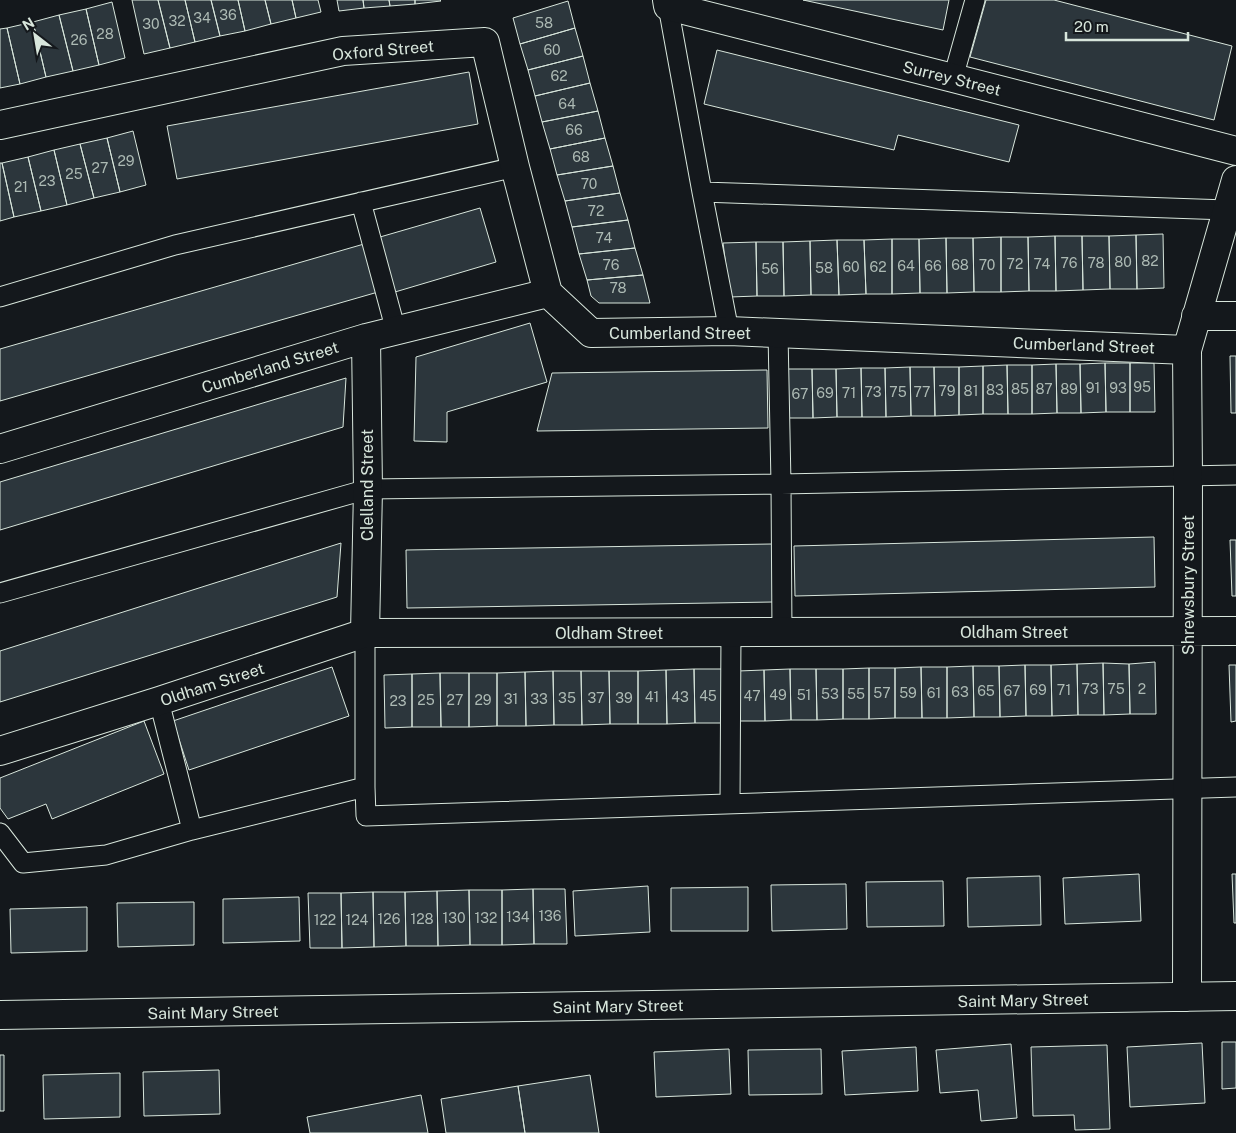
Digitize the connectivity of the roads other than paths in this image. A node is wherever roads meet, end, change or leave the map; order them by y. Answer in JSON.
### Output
{"nodes":[{"id":1,"x":975,"y":0,"type":"edge"},
{"id":2,"x":668,"y":3,"type":"edge"},
{"id":3,"x":953,"y":78,"type":"junction"},
{"id":4,"x":0,"y":125,"type":"edge"},
{"id":5,"x":1236,"y":152,"type":"edge"},
{"id":6,"x":515,"y":167,"type":"junction"},
{"id":7,"x":1236,"y":183,"type":"edge"},
{"id":8,"x":702,"y":192,"type":"junction"},
{"id":9,"x":361,"y":202,"type":"junction"},
{"id":10,"x":1227,"y":210,"type":"junction"},
{"id":11,"x":548,"y":293,"type":"junction"},
{"id":12,"x":0,"y":297,"type":"edge"},
{"id":13,"x":1196,"y":316,"type":"junction"},
{"id":14,"x":1236,"y":316,"type":"edge"},
{"id":15,"x":396,"y":331,"type":"junction"},
{"id":16,"x":729,"y":331,"type":"junction"},
{"id":17,"x":778,"y":333,"type":"junction"},
{"id":18,"x":366,"y":338,"type":"junction"},
{"id":19,"x":1187,"y":350,"type":"junction"},
{"id":20,"x":0,"y":449,"type":"edge"},
{"id":21,"x":1236,"y":475,"type":"edge"},
{"id":22,"x":1188,"y":476,"type":"junction"},
{"id":23,"x":781,"y":484,"type":"junction"},
{"id":24,"x":368,"y":489,"type":"junction"},
{"id":25,"x":0,"y":593,"type":"edge"},
{"id":26,"x":1188,"y":631,"type":"junction"},
{"id":27,"x":1236,"y":631,"type":"edge"},
{"id":28,"x":732,"y":632,"type":"junction"},
{"id":29,"x":782,"y":632,"type":"junction"},
{"id":30,"x":365,"y":633,"type":"junction"},
{"id":31,"x":158,"y":701,"type":"junction"},
{"id":32,"x":0,"y":751,"type":"edge"},
{"id":33,"x":365,"y":787,"type":"junction"},
{"id":34,"x":1236,"y":787,"type":"edge"},
{"id":35,"x":1186,"y":789,"type":"junction"},
{"id":36,"x":730,"y":804,"type":"junction"},
{"id":37,"x":192,"y":830,"type":"junction"},
{"id":38,"x":0,"y":833,"type":"edge"},
{"id":39,"x":1236,"y":996,"type":"edge"},
{"id":40,"x":1187,"y":997,"type":"junction"},
{"id":41,"x":0,"y":1015,"type":"edge"}],
"edges":[{"from":1,"to":3,"type":"lane"},
{"from":2,"to":3,"type":"street","name":"Surrey Street"},
{"from":2,"to":8,"type":"lane"},
{"from":3,"to":5,"type":"street","name":"Surrey Street"},
{"from":4,"to":6,"type":"street","name":"Oxford Street"},
{"from":6,"to":9,"type":"lane"},
{"from":6,"to":11,"type":"street","name":"Oxford Street"},
{"from":7,"to":10,"type":"street","name":"Shrewsbury Street"},
{"from":8,"to":10,"type":"lane"},
{"from":8,"to":16,"type":"lane"},
{"from":9,"to":12,"type":"lane"},
{"from":9,"to":15,"type":"lane"},
{"from":10,"to":13,"type":"street","name":"Shrewsbury Street"},
{"from":11,"to":15,"type":"street","name":"Cumberland Street"},
{"from":11,"to":16,"type":"street","name":"Cumberland Street"},
{"from":13,"to":14,"type":"street"},
{"from":13,"to":19,"type":"street","name":"Shrewsbury Street"},
{"from":15,"to":18,"type":"street","name":"Cumberland Street"},
{"from":16,"to":17,"type":"street","name":"Cumberland Street"},
{"from":17,"to":19,"type":"street","name":"Cumberland Street"},
{"from":17,"to":23,"type":"lane"},
{"from":18,"to":20,"type":"street","name":"Cumberland Street"},
{"from":18,"to":24,"type":"street","name":"Clelland Street"},
{"from":19,"to":22,"type":"street","name":"Shrewsbury Street"},
{"from":21,"to":22,"type":"lane"},
{"from":22,"to":23,"type":"lane"},
{"from":22,"to":26,"type":"street","name":"Shrewsbury Street"},
{"from":23,"to":24,"type":"lane"},
{"from":23,"to":29,"type":"lane"},
{"from":24,"to":25,"type":"lane"},
{"from":24,"to":30,"type":"street","name":"Clelland Street"},
{"from":26,"to":27,"type":"street","name":"Oldham Street"},
{"from":26,"to":29,"type":"street","name":"Oldham Street"},
{"from":26,"to":35,"type":"street","name":"Shrewsbury Street"},
{"from":28,"to":29,"type":"street","name":"Oldham Street"},
{"from":28,"to":30,"type":"street","name":"Oldham Street"},
{"from":28,"to":36,"type":"lane"},
{"from":30,"to":31,"type":"street","name":"Oldham Street"},
{"from":30,"to":33,"type":"lane"},
{"from":31,"to":32,"type":"street","name":"Oldham Street"},
{"from":31,"to":37,"type":"lane"},
{"from":33,"to":36,"type":"lane"},
{"from":33,"to":37,"type":"lane"},
{"from":34,"to":35,"type":"lane"},
{"from":35,"to":36,"type":"lane"},
{"from":35,"to":40,"type":"street","name":"Shrewsbury Street"},
{"from":37,"to":38,"type":"lane"},
{"from":39,"to":40,"type":"street","name":"Saint Mary Street"},
{"from":40,"to":41,"type":"street","name":"Saint Mary Street"}]}
